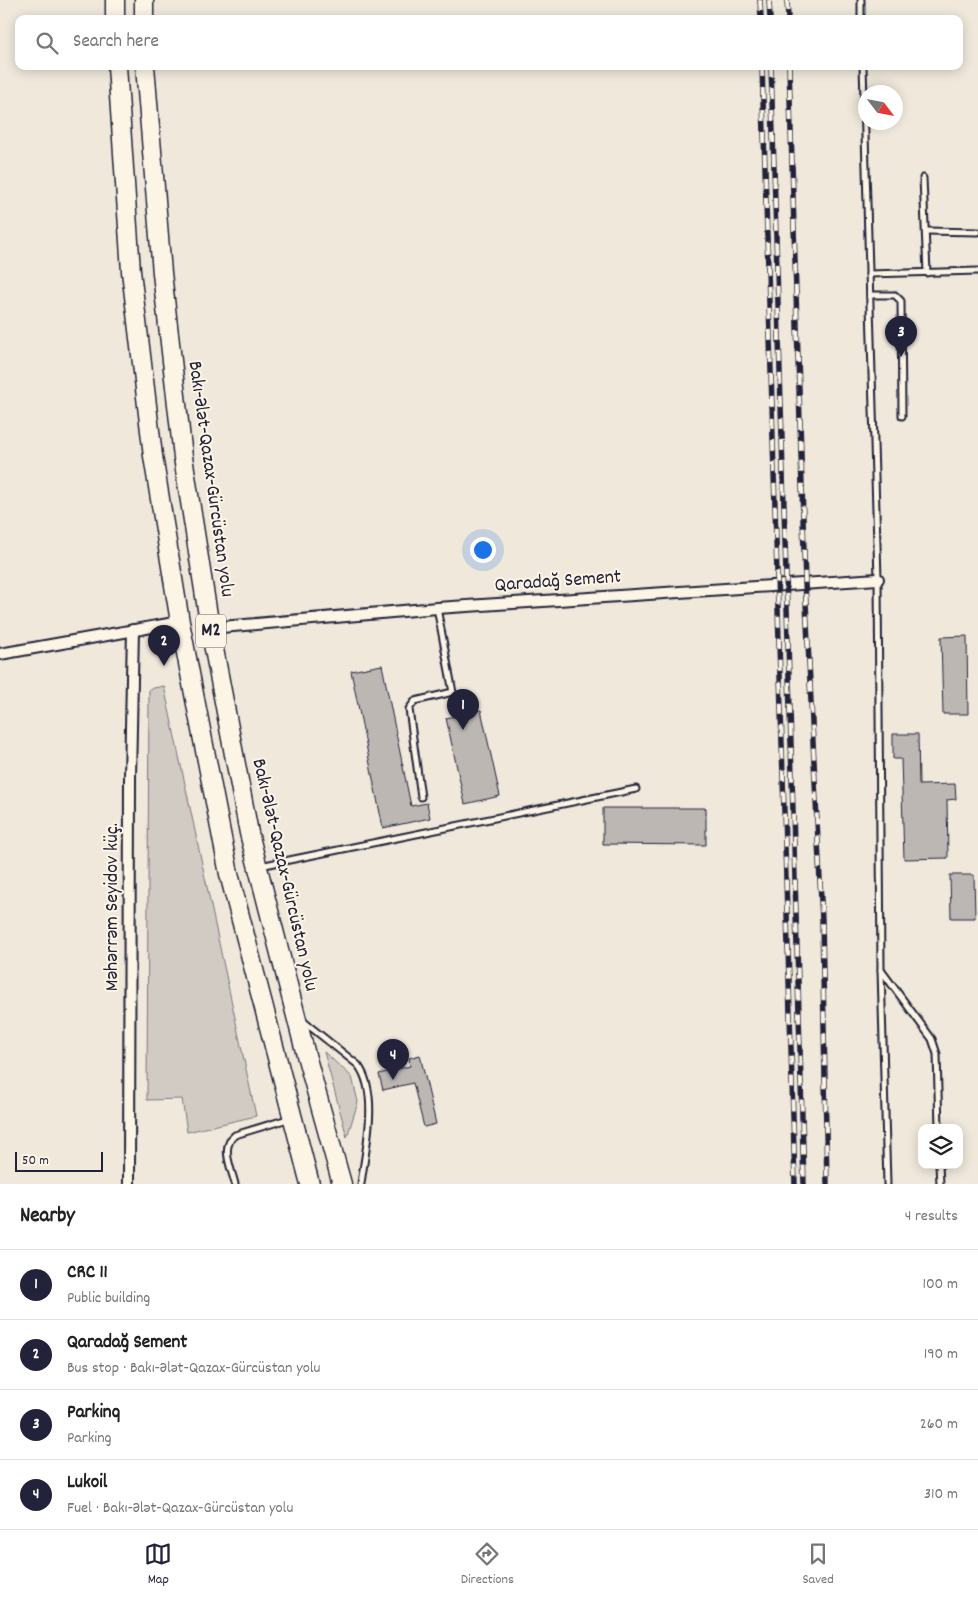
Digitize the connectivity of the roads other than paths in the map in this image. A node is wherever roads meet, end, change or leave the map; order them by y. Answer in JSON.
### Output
{"nodes":[{"id":1,"x":115,"y":0,"type":"edge"},
{"id":2,"x":144,"y":0,"type":"edge"},
{"id":3,"x":861,"y":0,"type":"edge"},
{"id":4,"x":115,"y":15,"type":"edge"},
{"id":5,"x":144,"y":15,"type":"edge"},
{"id":6,"x":861,"y":15,"type":"edge"},
{"id":7,"x":117,"y":70,"type":"edge"},
{"id":8,"x":145,"y":70,"type":"edge"},
{"id":9,"x":863,"y":70,"type":"edge"},
{"id":10,"x":923,"y":178,"type":"dead end"},
{"id":11,"x":926,"y":231,"type":"junction"},
{"id":12,"x":978,"y":232,"type":"edge"},
{"id":13,"x":978,"y":271,"type":"edge"},
{"id":14,"x":926,"y":273,"type":"junction"},
{"id":15,"x":869,"y":274,"type":"junction"},
{"id":16,"x":870,"y":295,"type":"junction"},
{"id":17,"x":902,"y":416,"type":"dead end"},
{"id":18,"x":878,"y":579,"type":"junction"},
{"id":19,"x":437,"y":608,"type":"junction"},
{"id":20,"x":180,"y":622,"type":"junction"},
{"id":21,"x":210,"y":628,"type":"junction"},
{"id":22,"x":133,"y":630,"type":"junction"},
{"id":23,"x":0,"y":654,"type":"edge"},
{"id":24,"x":453,"y":692,"type":"junction"},
{"id":25,"x":455,"y":703,"type":"dead end"},
{"id":26,"x":636,"y":789,"type":"dead end"},
{"id":27,"x":421,"y":798,"type":"dead end"},
{"id":28,"x":257,"y":867,"type":"junction"},
{"id":29,"x":881,"y":970,"type":"junction"},
{"id":30,"x":295,"y":1015,"type":"junction"},
{"id":31,"x":292,"y":1118,"type":"junction"},
{"id":32,"x":939,"y":1124,"type":"edge"},
{"id":33,"x":940,"y":1169,"type":"edge"},
{"id":34,"x":129,"y":1184,"type":"edge"},
{"id":35,"x":235,"y":1184,"type":"edge"},
{"id":36,"x":310,"y":1184,"type":"edge"},
{"id":37,"x":342,"y":1184,"type":"edge"},
{"id":38,"x":360,"y":1184,"type":"edge"},
{"id":39,"x":887,"y":1184,"type":"edge"},
{"id":40,"x":940,"y":1184,"type":"edge"}],
"edges":[{"from":1,"to":4,"type":"highway"},
{"from":2,"to":5,"type":"highway"},
{"from":3,"to":6,"type":"lane"},
{"from":7,"to":20,"type":"highway","number":"M2"},
{"from":8,"to":21,"type":"highway","name":"Bakı-Ələt-Qazax-Gürcüstan yolu","number":"M2"},
{"from":9,"to":15,"type":"lane"},
{"from":10,"to":11,"type":"lane"},
{"from":11,"to":12,"type":"lane"},
{"from":11,"to":14,"type":"lane"},
{"from":13,"to":14,"type":"lane"},
{"from":14,"to":15,"type":"lane"},
{"from":15,"to":16,"type":"lane"},
{"from":16,"to":17,"type":"lane"},
{"from":16,"to":18,"type":"lane"},
{"from":18,"to":19,"type":"street","name":"Qaradağ Sement"},
{"from":18,"to":29,"type":"lane"},
{"from":19,"to":21,"type":"street","name":"Qaradağ Sement"},
{"from":19,"to":24,"type":"lane"},
{"from":20,"to":22,"type":"street"},
{"from":20,"to":31,"type":"highway","number":"M2"},
{"from":21,"to":28,"type":"highway","name":"Bakı-Ələt-Qazax-Gürcüstan yolu","number":"M2"},
{"from":22,"to":23,"type":"street"},
{"from":22,"to":34,"type":"street","name":"Məhərrəm Seyidov küç."},
{"from":24,"to":25,"type":"lane"},
{"from":24,"to":27,"type":"lane"},
{"from":26,"to":28,"type":"lane"},
{"from":28,"to":30,"type":"highway","name":"Bakı-Ələt-Qazax-Gürcüstan yolu","number":"M2"},
{"from":29,"to":32,"type":"lane"},
{"from":29,"to":39,"type":"lane"},
{"from":30,"to":37,"type":"highway","name":"Bakı-Ələt-Qazax-Gürcüstan yolu","number":"M2"},
{"from":30,"to":38,"type":"lane"},
{"from":31,"to":35,"type":"lane"},
{"from":31,"to":36,"type":"highway","number":"M2"},
{"from":33,"to":40,"type":"lane"}]}
